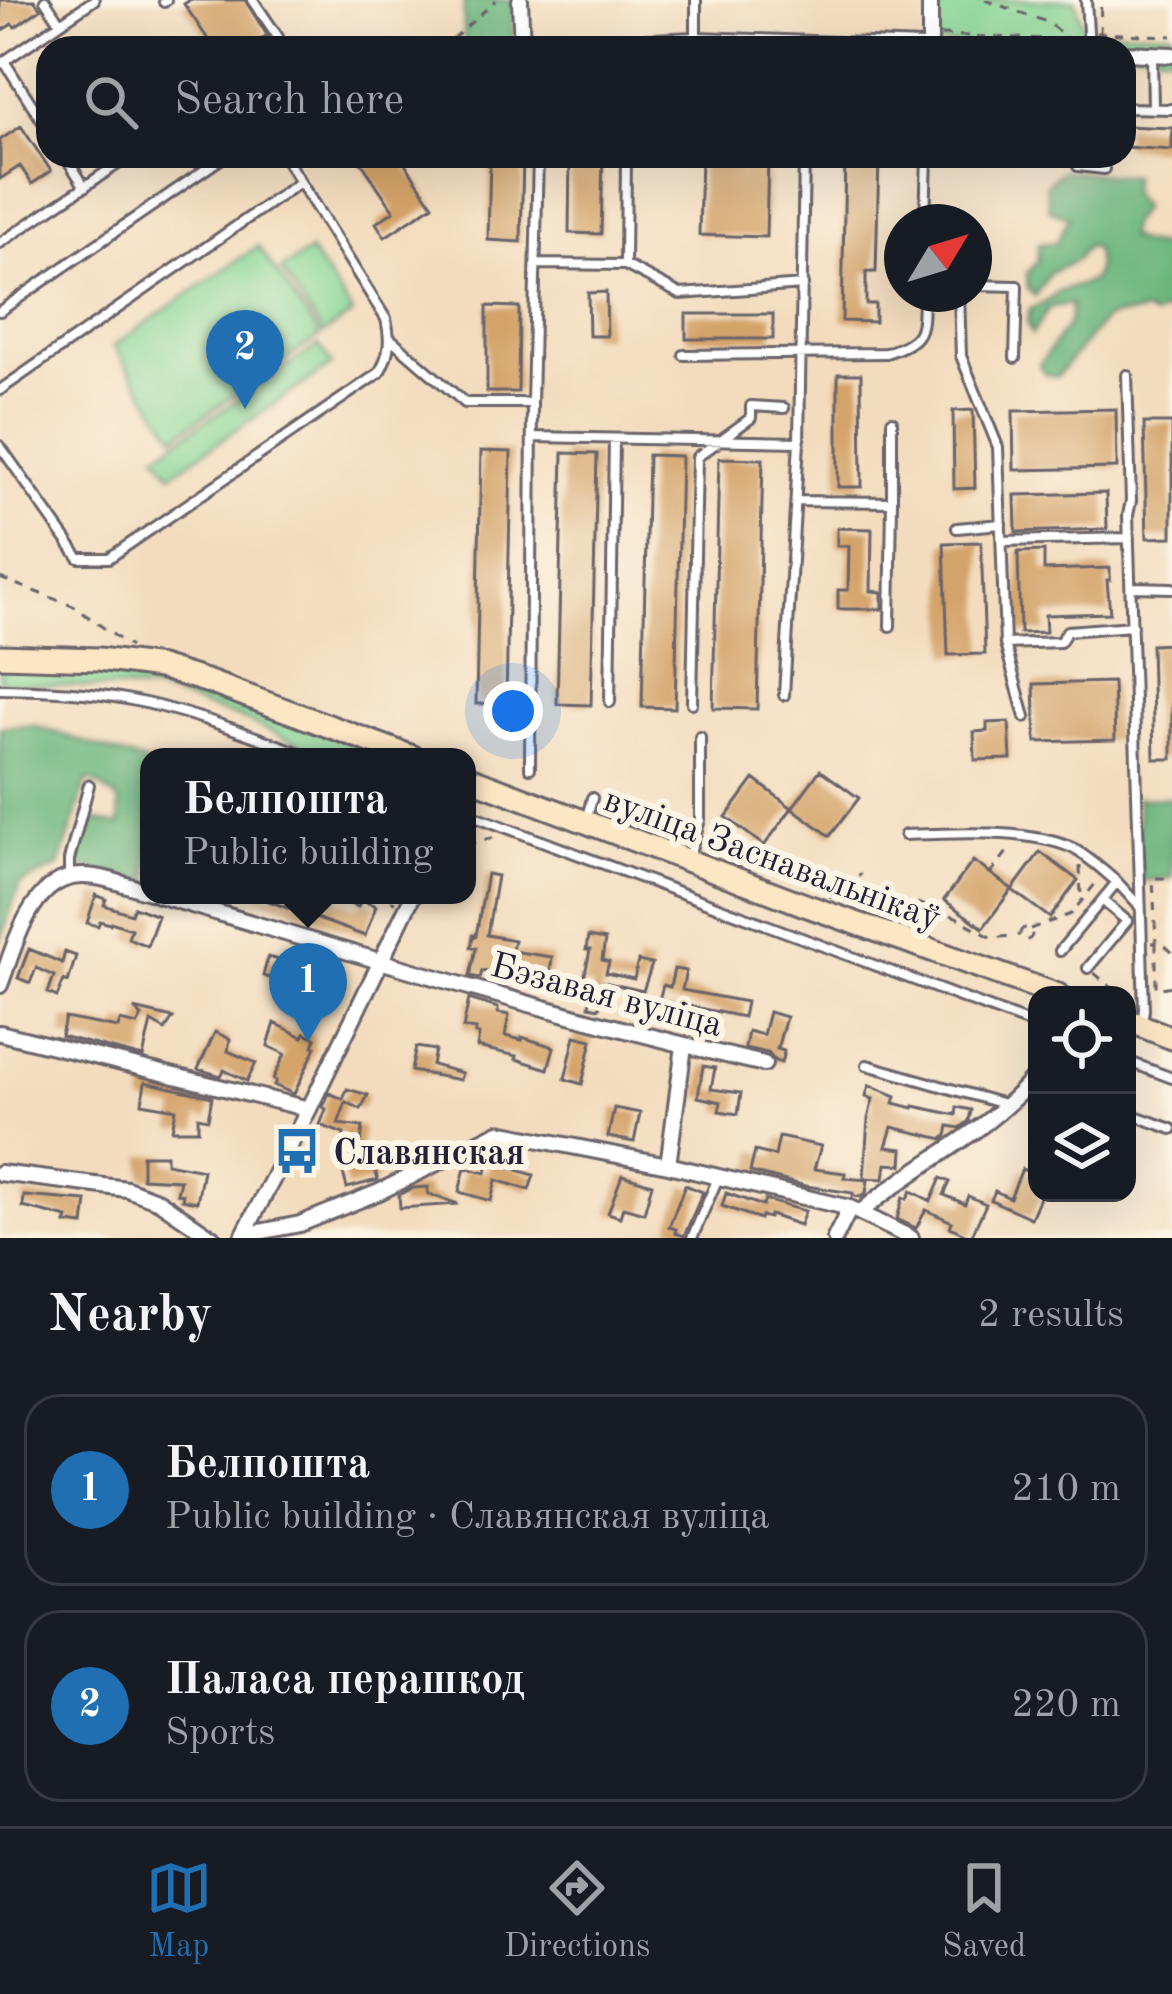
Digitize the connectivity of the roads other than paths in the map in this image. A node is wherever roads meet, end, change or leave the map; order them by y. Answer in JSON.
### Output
{"nodes":[{"id":1,"x":45,"y":0,"type":"edge"},
{"id":2,"x":94,"y":0,"type":"edge"},
{"id":3,"x":253,"y":0,"type":"edge"},
{"id":4,"x":520,"y":0,"type":"edge"},
{"id":5,"x":696,"y":0,"type":"edge"},
{"id":6,"x":930,"y":0,"type":"edge"},
{"id":7,"x":1086,"y":0,"type":"edge"},
{"id":8,"x":60,"y":23,"type":"junction"},
{"id":9,"x":41,"y":36,"type":"edge"},
{"id":10,"x":277,"y":36,"type":"edge"},
{"id":11,"x":521,"y":36,"type":"edge"},
{"id":12,"x":696,"y":36,"type":"edge"},
{"id":13,"x":928,"y":36,"type":"edge"},
{"id":14,"x":1094,"y":36,"type":"edge"},
{"id":15,"x":36,"y":40,"type":"edge"},
{"id":16,"x":1136,"y":53,"type":"edge"},
{"id":17,"x":1152,"y":54,"type":"junction"},
{"id":18,"x":1172,"y":55,"type":"edge"},
{"id":19,"x":2,"y":63,"type":"edge"},
{"id":20,"x":1136,"y":108,"type":"edge"},
{"id":21,"x":1153,"y":109,"type":"junction"},
{"id":22,"x":1172,"y":110,"type":"edge"},
{"id":23,"x":36,"y":113,"type":"edge"},
{"id":24,"x":73,"y":168,"type":"edge"},
{"id":25,"x":113,"y":168,"type":"edge"},
{"id":26,"x":208,"y":168,"type":"edge"},
{"id":27,"x":291,"y":168,"type":"edge"},
{"id":28,"x":538,"y":168,"type":"edge"},
{"id":29,"x":626,"y":168,"type":"edge"},
{"id":30,"x":805,"y":168,"type":"edge"},
{"id":31,"x":927,"y":168,"type":"edge"},
{"id":32,"x":1095,"y":168,"type":"edge"},
{"id":33,"x":1104,"y":169,"type":"dead end"},
{"id":34,"x":300,"y":182,"type":"junction"},
{"id":35,"x":85,"y":187,"type":"junction"},
{"id":36,"x":926,"y":204,"type":"edge"},
{"id":37,"x":0,"y":244,"type":"edge"},
{"id":38,"x":535,"y":264,"type":"junction"},
{"id":39,"x":625,"y":265,"type":"junction"},
{"id":40,"x":803,"y":285,"type":"junction"},
{"id":41,"x":992,"y":285,"type":"edge"},
{"id":42,"x":0,"y":311,"type":"edge"},
{"id":43,"x":922,"y":312,"type":"edge"},
{"id":44,"x":960,"y":312,"type":"edge"},
{"id":45,"x":390,"y":338,"type":"junction"},
{"id":46,"x":802,"y":352,"type":"junction"},
{"id":47,"x":684,"y":355,"type":"dead end"},
{"id":48,"x":1015,"y":358,"type":"dead end"},
{"id":49,"x":1126,"y":375,"type":"dead end"},
{"id":50,"x":0,"y":390,"type":"edge"},
{"id":51,"x":532,"y":404,"type":"junction"},
{"id":52,"x":784,"y":408,"type":"dead end"},
{"id":53,"x":892,"y":422,"type":"dead end"},
{"id":54,"x":532,"y":437,"type":"junction"},
{"id":55,"x":614,"y":439,"type":"junction"},
{"id":56,"x":718,"y":441,"type":"junction"},
{"id":57,"x":799,"y":442,"type":"junction"},
{"id":58,"x":0,"y":446,"type":"edge"},
{"id":59,"x":796,"y":500,"type":"junction"},
{"id":60,"x":892,"y":502,"type":"junction"},
{"id":61,"x":1001,"y":524,"type":"junction"},
{"id":62,"x":957,"y":528,"type":"dead end"},
{"id":63,"x":1129,"y":538,"type":"junction"},
{"id":64,"x":1002,"y":542,"type":"junction"},
{"id":65,"x":1132,"y":587,"type":"junction"},
{"id":66,"x":1172,"y":588,"type":"edge"},
{"id":67,"x":890,"y":626,"type":"dead end"},
{"id":68,"x":1132,"y":626,"type":"junction"},
{"id":69,"x":1005,"y":644,"type":"junction"},
{"id":70,"x":0,"y":656,"type":"edge"},
{"id":71,"x":0,"y":689,"type":"edge"},
{"id":72,"x":784,"y":695,"type":"dead end"},
{"id":73,"x":610,"y":702,"type":"dead end"},
{"id":74,"x":692,"y":703,"type":"dead end"},
{"id":75,"x":1025,"y":717,"type":"dead end"},
{"id":76,"x":700,"y":737,"type":"dead end"},
{"id":77,"x":285,"y":748,"type":"edge"},
{"id":78,"x":388,"y":748,"type":"edge"},
{"id":79,"x":530,"y":768,"type":"dead end"},
{"id":80,"x":476,"y":780,"type":"edge"},
{"id":81,"x":89,"y":785,"type":"dead end"},
{"id":82,"x":592,"y":798,"type":"dead end"},
{"id":83,"x":476,"y":816,"type":"edge"},
{"id":84,"x":585,"y":822,"type":"junction"},
{"id":85,"x":905,"y":835,"type":"dead end"},
{"id":86,"x":688,"y":861,"type":"junction"},
{"id":87,"x":69,"y":877,"type":"junction"},
{"id":88,"x":1117,"y":882,"type":"junction"},
{"id":89,"x":140,"y":889,"type":"edge"},
{"id":90,"x":1103,"y":901,"type":"junction"},
{"id":91,"x":187,"y":904,"type":"edge"},
{"id":92,"x":409,"y":904,"type":"edge"},
{"id":93,"x":1141,"y":908,"type":"junction"},
{"id":94,"x":1060,"y":951,"type":"dead end"},
{"id":95,"x":381,"y":964,"type":"junction"},
{"id":96,"x":1088,"y":968,"type":"road end"},
{"id":97,"x":0,"y":985,"type":"edge"},
{"id":98,"x":1033,"y":986,"type":"edge"},
{"id":99,"x":1136,"y":1020,"type":"edge"},
{"id":100,"x":1028,"y":1023,"type":"edge"},
{"id":101,"x":1136,"y":1024,"type":"edge"},
{"id":102,"x":0,"y":1033,"type":"edge"},
{"id":103,"x":1172,"y":1038,"type":"edge"},
{"id":104,"x":684,"y":1046,"type":"junction"},
{"id":105,"x":764,"y":1064,"type":"dead end"},
{"id":106,"x":1136,"y":1064,"type":"edge"},
{"id":107,"x":867,"y":1065,"type":"dead end"},
{"id":108,"x":1172,"y":1078,"type":"edge"},
{"id":109,"x":1028,"y":1085,"type":"edge"},
{"id":110,"x":1006,"y":1105,"type":"junction"},
{"id":111,"x":309,"y":1109,"type":"junction"},
{"id":112,"x":1136,"y":1116,"type":"edge"},
{"id":113,"x":1172,"y":1129,"type":"edge"},
{"id":114,"x":668,"y":1165,"type":"junction"},
{"id":115,"x":0,"y":1173,"type":"edge"},
{"id":116,"x":718,"y":1178,"type":"junction"},
{"id":117,"x":855,"y":1210,"type":"junction"},
{"id":118,"x":243,"y":1237,"type":"edge"},
{"id":119,"x":213,"y":1238,"type":"edge"},
{"id":120,"x":692,"y":1238,"type":"edge"},
{"id":121,"x":835,"y":1238,"type":"edge"},
{"id":122,"x":911,"y":1238,"type":"edge"}],
"edges":[{"from":1,"to":8,"type":"lane"},
{"from":2,"to":8,"type":"lane"},
{"from":3,"to":10,"type":"lane"},
{"from":4,"to":11,"type":"street"},
{"from":5,"to":12,"type":"lane"},
{"from":6,"to":13,"type":"street"},
{"from":7,"to":14,"type":"lane"},
{"from":8,"to":9,"type":"lane"},
{"from":15,"to":19,"type":"lane"},
{"from":16,"to":17,"type":"street"},
{"from":17,"to":18,"type":"street"},
{"from":17,"to":21,"type":"lane"},
{"from":19,"to":23,"type":"lane"},
{"from":20,"to":21,"type":"lane"},
{"from":21,"to":22,"type":"lane"},
{"from":24,"to":35,"type":"lane"},
{"from":25,"to":35,"type":"lane"},
{"from":26,"to":42,"type":"lane"},
{"from":27,"to":34,"type":"lane"},
{"from":28,"to":38,"type":"lane"},
{"from":29,"to":39,"type":"lane"},
{"from":30,"to":40,"type":"lane"},
{"from":31,"to":36,"type":"lane"},
{"from":32,"to":33,"type":"lane"},
{"from":34,"to":45,"type":"lane"},
{"from":34,"to":50,"type":"lane"},
{"from":35,"to":37,"type":"lane"},
{"from":38,"to":39,"type":"lane"},
{"from":38,"to":51,"type":"lane"},
{"from":39,"to":40,"type":"lane"},
{"from":40,"to":46,"type":"lane"},
{"from":41,"to":48,"type":"lane"},
{"from":43,"to":46,"type":"lane"},
{"from":44,"to":61,"type":"lane"},
{"from":45,"to":51,"type":"lane"},
{"from":45,"to":58,"type":"lane"},
{"from":46,"to":47,"type":"lane"},
{"from":46,"to":57,"type":"lane"},
{"from":49,"to":63,"type":"lane"},
{"from":51,"to":54,"type":"lane"},
{"from":52,"to":56,"type":"lane"},
{"from":53,"to":60,"type":"lane"},
{"from":54,"to":55,"type":"lane"},
{"from":54,"to":79,"type":"lane"},
{"from":55,"to":56,"type":"lane"},
{"from":55,"to":73,"type":"lane"},
{"from":56,"to":57,"type":"lane"},
{"from":56,"to":74,"type":"lane"},
{"from":57,"to":59,"type":"lane"},
{"from":59,"to":60,"type":"lane"},
{"from":59,"to":72,"type":"lane"},
{"from":60,"to":67,"type":"lane"},
{"from":61,"to":62,"type":"lane"},
{"from":61,"to":64,"type":"lane"},
{"from":63,"to":64,"type":"lane"},
{"from":63,"to":65,"type":"lane"},
{"from":64,"to":69,"type":"lane"},
{"from":65,"to":66,"type":"lane"},
{"from":65,"to":68,"type":"lane"},
{"from":68,"to":69,"type":"lane"},
{"from":68,"to":93,"type":"lane"},
{"from":69,"to":75,"type":"lane"},
{"from":70,"to":78,"type":"main road"},
{"from":71,"to":77,"type":"lane"},
{"from":76,"to":86,"type":"lane"},
{"from":80,"to":84,"type":"main road","name":"вуліца Заснавальнікаў"},
{"from":81,"to":87,"type":"lane"},
{"from":82,"to":84,"type":"lane"},
{"from":83,"to":100,"type":"lane"},
{"from":84,"to":86,"type":"main road","name":"вуліца Заснавальнікаў"},
{"from":85,"to":88,"type":"lane"},
{"from":86,"to":98,"type":"main road","name":"вуліца Заснавальнікаў"},
{"from":87,"to":89,"type":"street"},
{"from":87,"to":97,"type":"street"},
{"from":88,"to":90,"type":"lane"},
{"from":88,"to":93,"type":"lane"},
{"from":90,"to":94,"type":"lane"},
{"from":90,"to":96,"type":"lane"},
{"from":91,"to":95,"type":"street","name":"Бэзавая вуліца"},
{"from":92,"to":95,"type":"street"},
{"from":93,"to":99,"type":"lane"},
{"from":95,"to":104,"type":"street","name":"Бэзавая вуліца"},
{"from":95,"to":111,"type":"street"},
{"from":101,"to":103,"type":"main road"},
{"from":102,"to":111,"type":"street"},
{"from":104,"to":105,"type":"street","name":"Бэзавая вуліца"},
{"from":104,"to":114,"type":"street"},
{"from":106,"to":108,"type":"lane"},
{"from":107,"to":110,"type":"lane"},
{"from":109,"to":110,"type":"street"},
{"from":110,"to":117,"type":"street"},
{"from":111,"to":118,"type":"street"},
{"from":112,"to":113,"type":"lane"},
{"from":114,"to":116,"type":"street"},
{"from":114,"to":118,"type":"street"},
{"from":115,"to":119,"type":"street"},
{"from":116,"to":117,"type":"street"},
{"from":116,"to":120,"type":"lane"},
{"from":117,"to":121,"type":"street"},
{"from":117,"to":122,"type":"street"}]}
